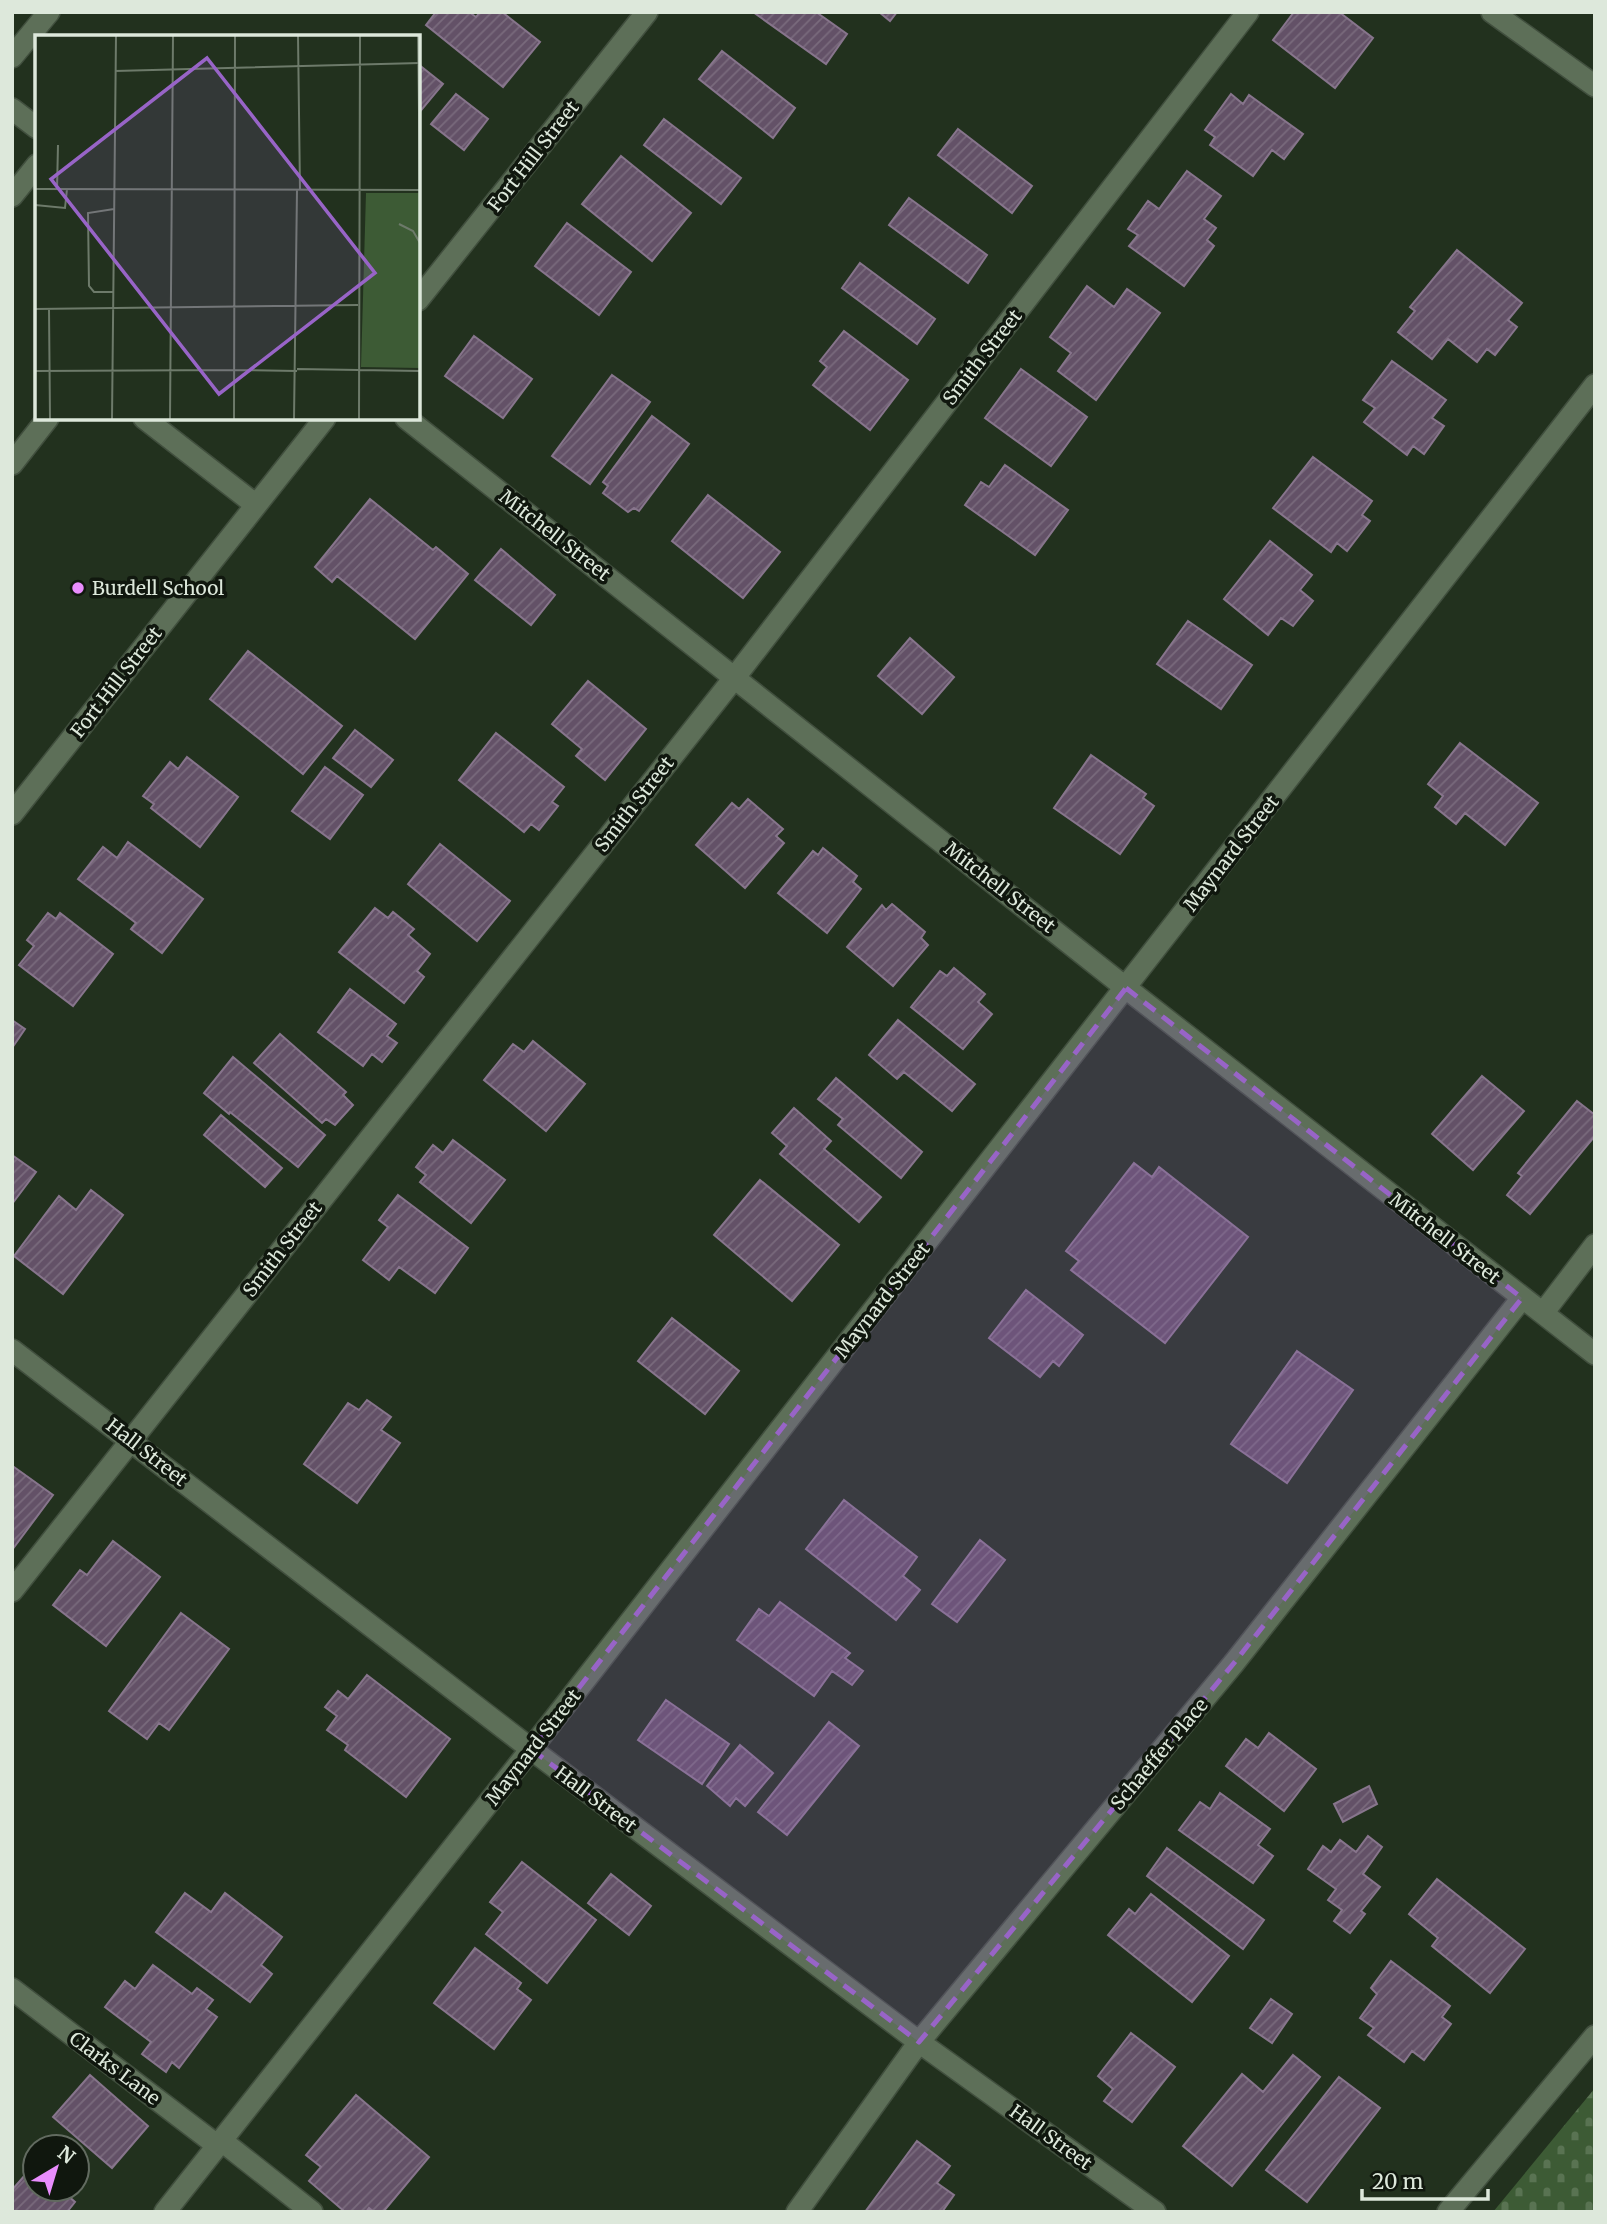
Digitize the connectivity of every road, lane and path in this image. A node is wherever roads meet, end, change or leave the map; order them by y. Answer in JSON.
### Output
{"nodes":[{"id":1,"x":49,"y":12,"type":"edge"},
{"id":2,"x":647,"y":12,"type":"edge"},
{"id":3,"x":1248,"y":12,"type":"edge"},
{"id":4,"x":1492,"y":12,"type":"edge"},
{"id":5,"x":12,"y":57,"type":"edge"},
{"id":6,"x":1595,"y":86,"type":"edge"},
{"id":7,"x":12,"y":109,"type":"edge"},
{"id":8,"x":35,"y":126,"type":"edge"},
{"id":9,"x":35,"y":167,"type":"edge"},
{"id":10,"x":12,"y":196,"type":"edge"},
{"id":11,"x":420,"y":297,"type":"edge"},
{"id":12,"x":1595,"y":386,"type":"edge"},
{"id":13,"x":46,"y":420,"type":"edge"},
{"id":14,"x":147,"y":420,"type":"edge"},
{"id":15,"x":323,"y":420,"type":"edge"},
{"id":16,"x":409,"y":420,"type":"edge"},
{"id":17,"x":12,"y":464,"type":"edge"},
{"id":18,"x":256,"y":506,"type":"junction"},
{"id":19,"x":735,"y":677,"type":"junction"},
{"id":20,"x":12,"y":814,"type":"edge"},
{"id":21,"x":1126,"y":988,"type":"junction"},
{"id":22,"x":1595,"y":1245,"type":"edge"},
{"id":23,"x":1522,"y":1297,"type":"junction"},
{"id":24,"x":1543,"y":1313,"type":"junction"},
{"id":25,"x":12,"y":1350,"type":"edge"},
{"id":26,"x":1595,"y":1354,"type":"edge"},
{"id":27,"x":131,"y":1440,"type":"junction"},
{"id":28,"x":12,"y":1591,"type":"edge"},
{"id":29,"x":531,"y":1749,"type":"junction"},
{"id":30,"x":12,"y":1989,"type":"edge"},
{"id":31,"x":1595,"y":2036,"type":"edge"},
{"id":32,"x":919,"y":2042,"type":"junction"},
{"id":33,"x":220,"y":2143,"type":"junction"},
{"id":34,"x":166,"y":2212,"type":"edge"},
{"id":35,"x":312,"y":2212,"type":"edge"},
{"id":36,"x":797,"y":2212,"type":"edge"},
{"id":37,"x":1155,"y":2212,"type":"edge"},
{"id":38,"x":1448,"y":2212,"type":"edge"}],
"edges":[{"from":1,"to":5,"type":"street"},
{"from":2,"to":11,"type":"street","name":"Fort Hill Street"},
{"from":3,"to":19,"type":"street","name":"Smith Street"},
{"from":4,"to":6,"type":"street"},
{"from":7,"to":8,"type":"street"},
{"from":9,"to":10,"type":"street"},
{"from":12,"to":21,"type":"street","name":"Maynard Street"},
{"from":13,"to":17,"type":"street"},
{"from":14,"to":18,"type":"street"},
{"from":15,"to":18,"type":"street","name":"Fort Hill Street"},
{"from":16,"to":19,"type":"street","name":"Mitchell Street"},
{"from":18,"to":20,"type":"street","name":"Fort Hill Street"},
{"from":19,"to":21,"type":"street","name":"Mitchell Street"},
{"from":19,"to":27,"type":"street","name":"Smith Street"},
{"from":21,"to":23,"type":"street","name":"Mitchell Street"},
{"from":21,"to":29,"type":"street","name":"Maynard Street"},
{"from":22,"to":24,"type":"street"},
{"from":23,"to":24,"type":"street","name":"Mitchell Street"},
{"from":23,"to":32,"type":"street","name":"Schaeffer Place"},
{"from":24,"to":26,"type":"street","name":"Mitchell Street"},
{"from":25,"to":27,"type":"street","name":"Hall Street"},
{"from":27,"to":28,"type":"street","name":"Smith Street"},
{"from":27,"to":29,"type":"street","name":"Hall Street"},
{"from":29,"to":32,"type":"street","name":"Hall Street"},
{"from":29,"to":33,"type":"street","name":"Maynard Street"},
{"from":30,"to":33,"type":"street","name":"Clarks Lane"},
{"from":31,"to":38,"type":"street"},
{"from":32,"to":36,"type":"street","name":"Schaeffer Place"},
{"from":32,"to":37,"type":"street","name":"Hall Street"},
{"from":33,"to":34,"type":"street","name":"Maynard Street"},
{"from":33,"to":35,"type":"street","name":"Clarks Lane"}]}
